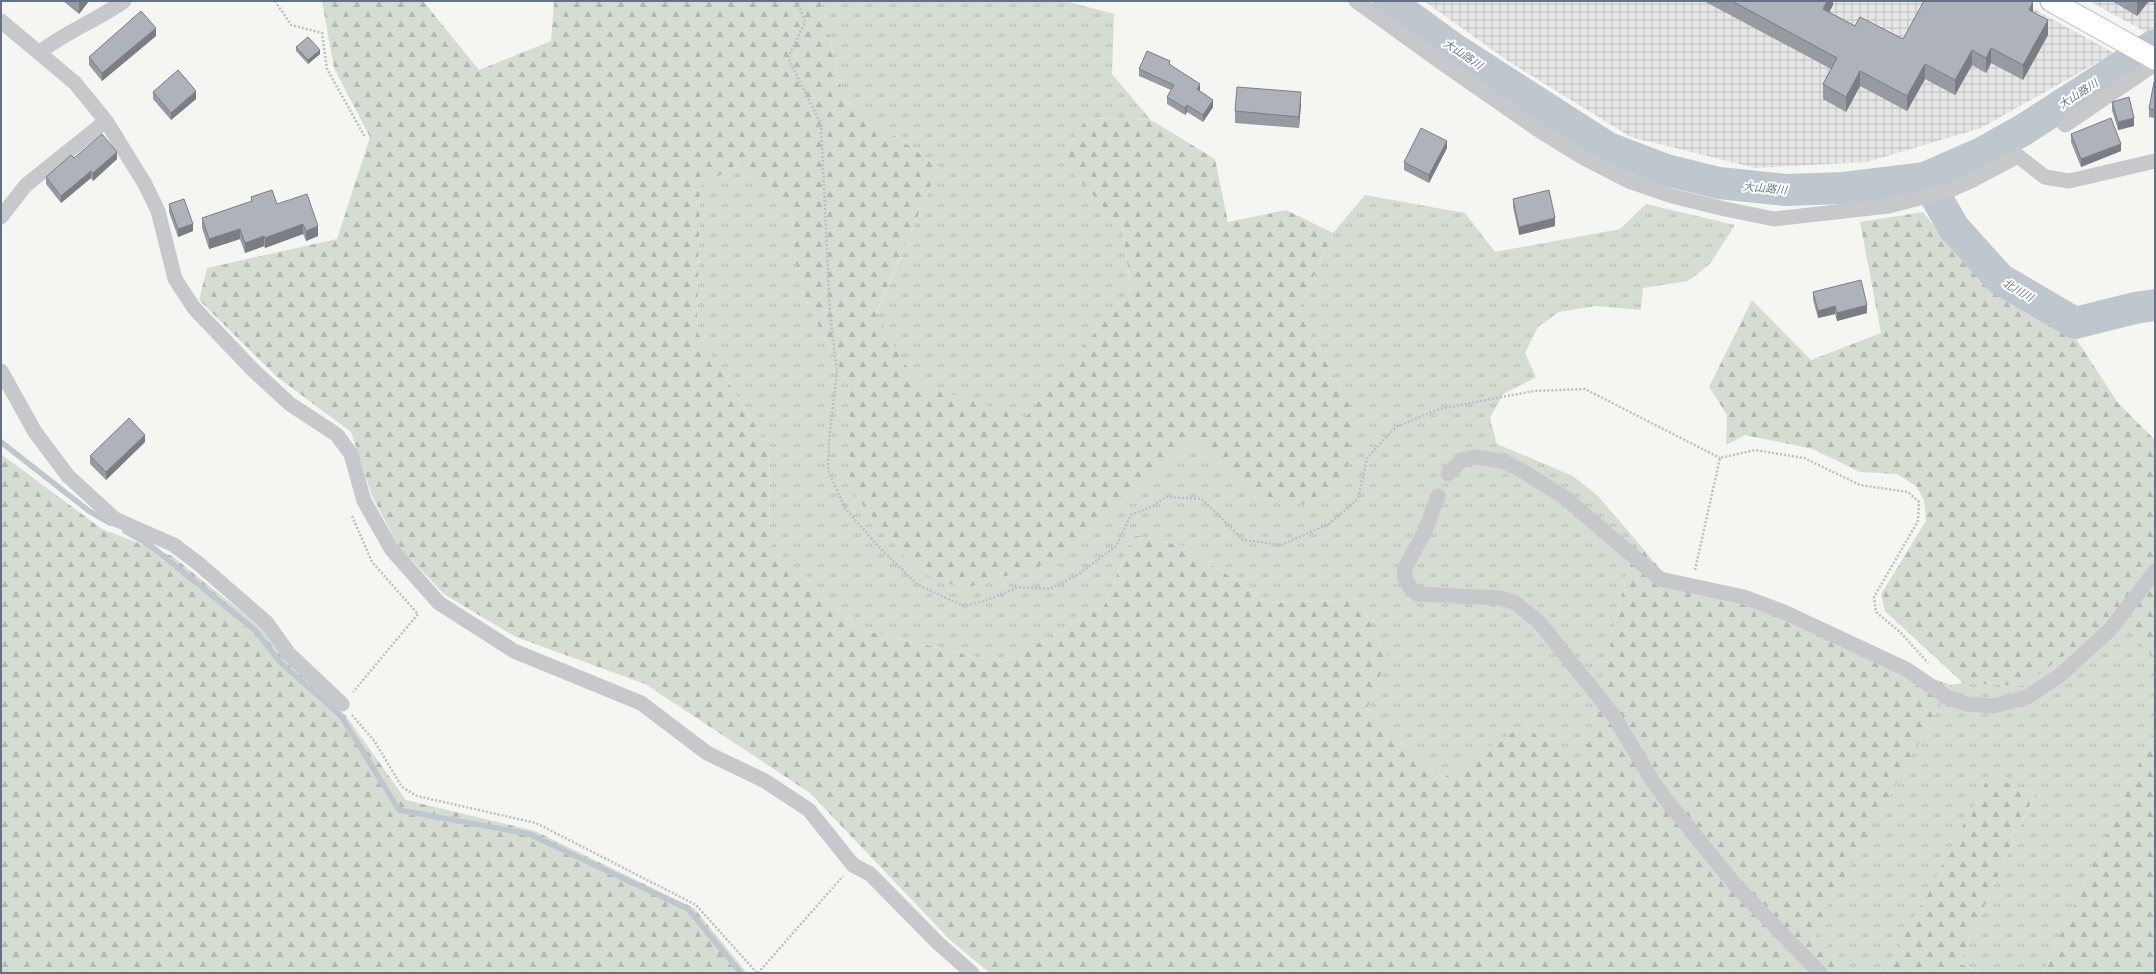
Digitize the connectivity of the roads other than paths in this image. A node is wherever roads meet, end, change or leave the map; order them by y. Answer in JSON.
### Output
{"nodes":[{"id":1,"x":124,"y":1,"type":"edge"},
{"id":2,"x":1356,"y":1,"type":"edge"},
{"id":3,"x":2050,"y":1,"type":"edge"},
{"id":4,"x":1,"y":21,"type":"edge"},
{"id":5,"x":40,"y":52,"type":"junction"},
{"id":6,"x":2155,"y":60,"type":"edge"},
{"id":7,"x":2155,"y":64,"type":"edge"},
{"id":8,"x":106,"y":121,"type":"junction"},
{"id":9,"x":2065,"y":125,"type":"dead end"},
{"id":10,"x":2155,"y":161,"type":"edge"},
{"id":11,"x":1,"y":217,"type":"edge"},
{"id":12,"x":1,"y":371,"type":"edge"},
{"id":13,"x":1448,"y":474,"type":"dead end"},
{"id":14,"x":1438,"y":496,"type":"dead end"},
{"id":15,"x":2155,"y":571,"type":"edge"},
{"id":16,"x":342,"y":704,"type":"road end"},
{"id":17,"x":972,"y":973,"type":"edge"},
{"id":18,"x":1820,"y":973,"type":"edge"}],
"edges":[{"from":1,"to":5,"type":"street"},
{"from":2,"to":10,"type":"street"},
{"from":3,"to":6,"type":"street"},
{"from":4,"to":5,"type":"street"},
{"from":5,"to":8,"type":"street"},
{"from":7,"to":9,"type":"street"},
{"from":8,"to":11,"type":"street"},
{"from":8,"to":17,"type":"street"},
{"from":12,"to":16,"type":"street"},
{"from":13,"to":15,"type":"street"},
{"from":14,"to":18,"type":"street"}]}
